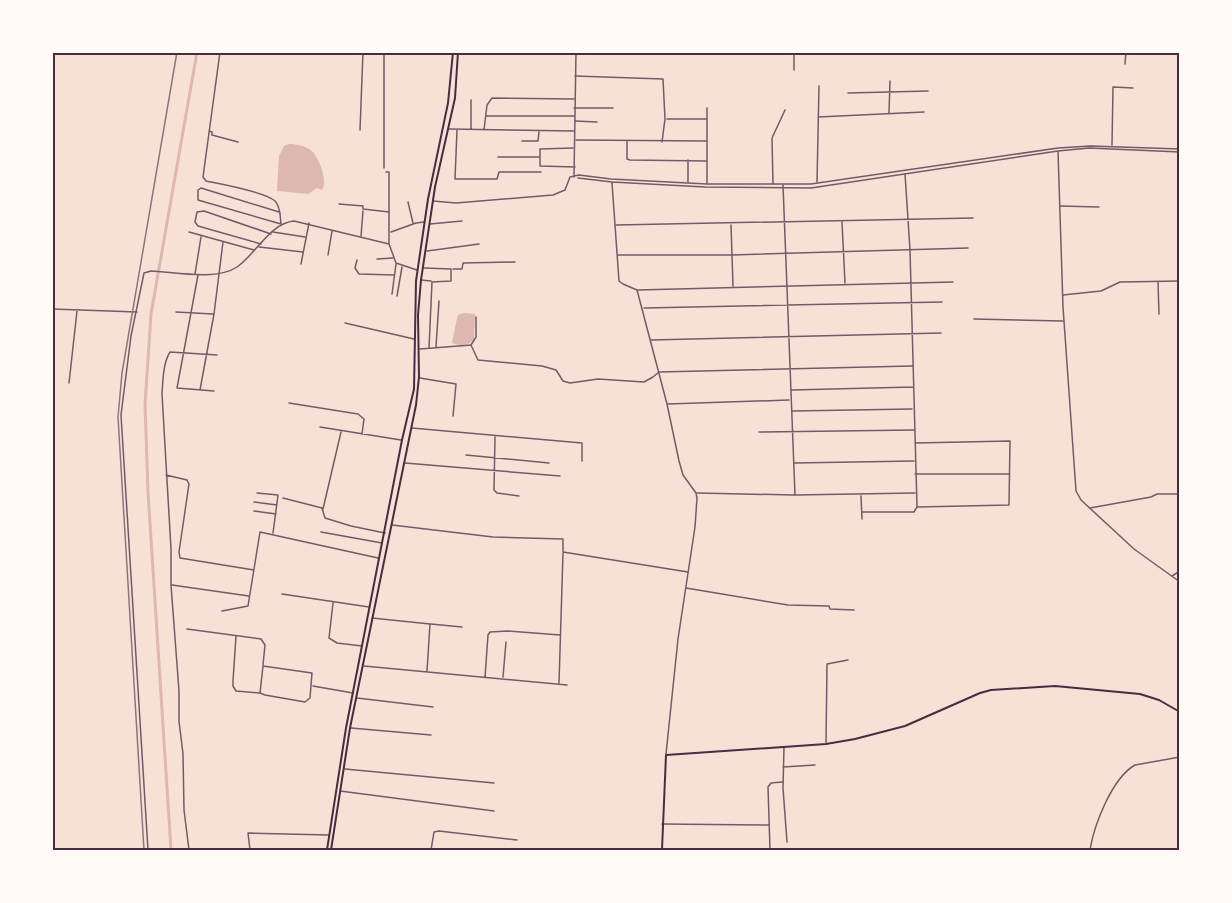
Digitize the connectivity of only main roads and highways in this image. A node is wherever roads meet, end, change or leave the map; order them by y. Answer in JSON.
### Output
{"nodes":[{"id":1,"x":453,"y":52,"type":"edge"},
{"id":2,"x":458,"y":52,"type":"edge"},
{"id":3,"x":428,"y":199,"type":"junction"},
{"id":4,"x":433,"y":201,"type":"junction"},
{"id":5,"x":427,"y":223,"type":"junction"},
{"id":6,"x":1179,"y":712,"type":"edge"},
{"id":7,"x":329,"y":850,"type":"edge"},
{"id":8,"x":662,"y":850,"type":"edge"}],
"edges":[{"from":1,"to":3,"type":"main road"},
{"from":2,"to":4,"type":"main road"},
{"from":3,"to":4,"type":"main road"},
{"from":3,"to":5,"type":"main road"},
{"from":4,"to":5,"type":"main road"},
{"from":5,"to":7,"type":"main road"},
{"from":5,"to":7,"type":"main road"},
{"from":6,"to":8,"type":"main road"}]}
